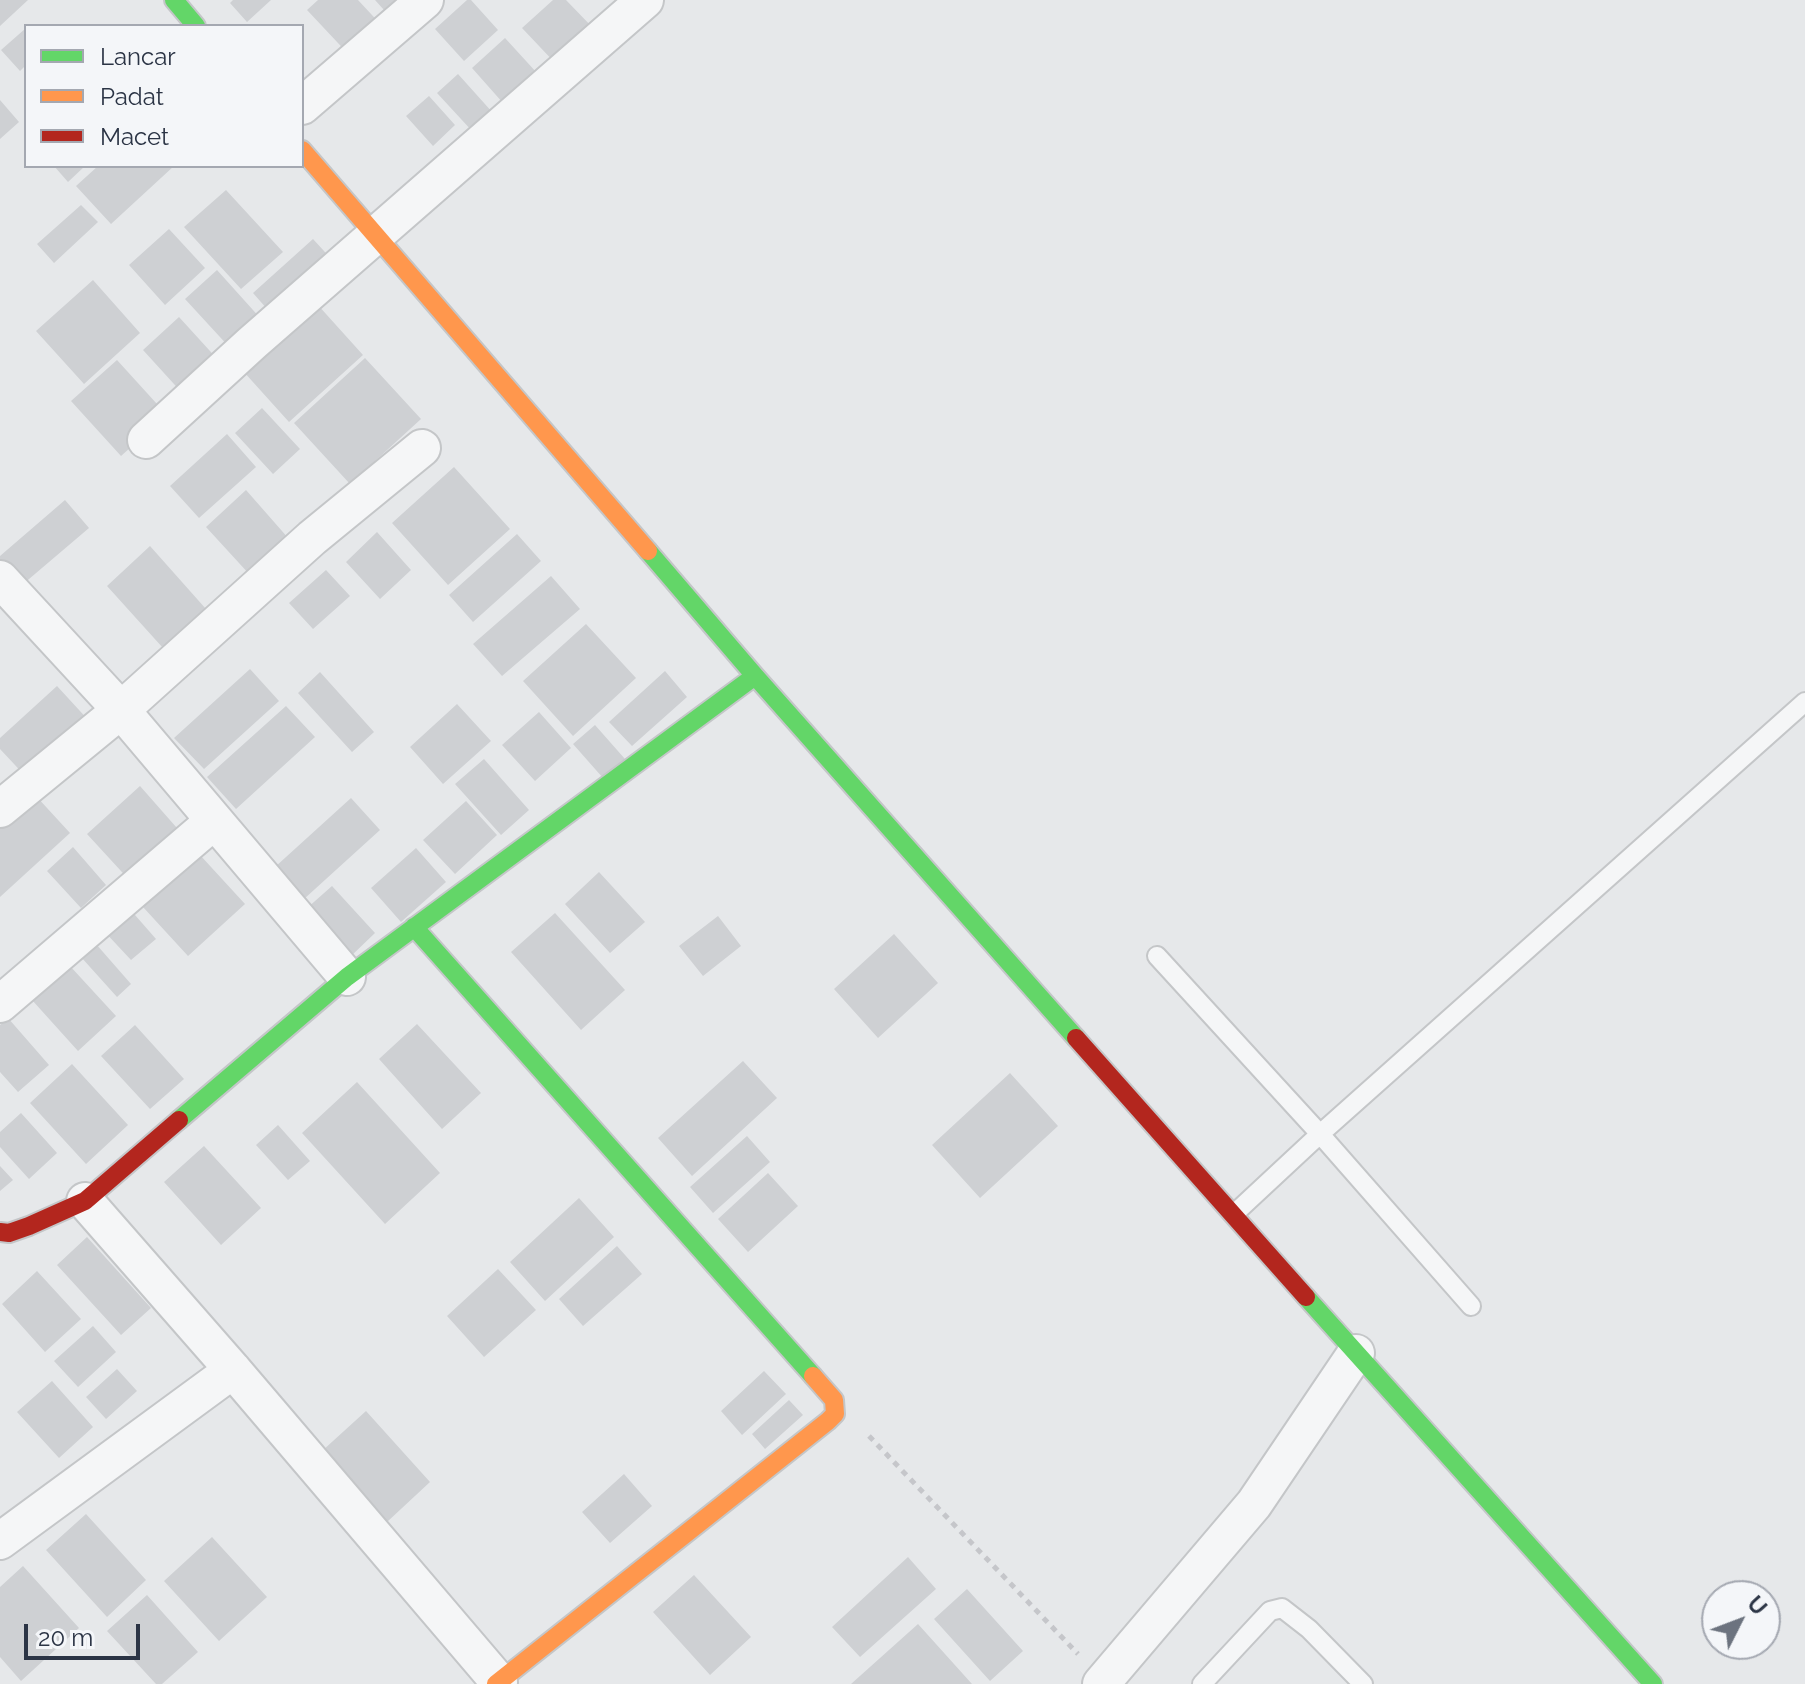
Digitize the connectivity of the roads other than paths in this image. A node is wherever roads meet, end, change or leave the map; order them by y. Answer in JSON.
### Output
{"nodes":[{"id":1,"x":174,"y":0,"type":"edge"},
{"id":2,"x":425,"y":0,"type":"edge"},
{"id":3,"x":645,"y":0,"type":"edge"},
{"id":4,"x":194,"y":24,"type":"edge"},
{"id":5,"x":304,"y":104,"type":"edge"},
{"id":6,"x":304,"y":152,"type":"edge"},
{"id":7,"x":376,"y":236,"type":"junction"},
{"id":8,"x":146,"y":440,"type":"dead end"},
{"id":9,"x":422,"y":448,"type":"dead end"},
{"id":10,"x":0,"y":579,"type":"edge"},
{"id":11,"x":755,"y":676,"type":"junction"},
{"id":12,"x":1805,"y":702,"type":"edge"},
{"id":13,"x":121,"y":710,"type":"junction"},
{"id":14,"x":0,"y":809,"type":"edge"},
{"id":15,"x":214,"y":821,"type":"junction"},
{"id":16,"x":414,"y":927,"type":"junction"},
{"id":17,"x":1157,"y":956,"type":"dead end"},
{"id":18,"x":347,"y":977,"type":"junction"},
{"id":19,"x":0,"y":1004,"type":"edge"},
{"id":20,"x":1320,"y":1134,"type":"junction"},
{"id":21,"x":85,"y":1201,"type":"junction"},
{"id":22,"x":1234,"y":1214,"type":"junction"},
{"id":23,"x":0,"y":1232,"type":"edge"},
{"id":24,"x":1471,"y":1306,"type":"dead end"},
{"id":25,"x":1356,"y":1353,"type":"junction"},
{"id":26,"x":233,"y":1370,"type":"junction"},
{"id":27,"x":0,"y":1541,"type":"edge"},
{"id":28,"x":1103,"y":1682,"type":"edge"},
{"id":29,"x":498,"y":1683,"type":"edge"},
{"id":30,"x":1202,"y":1684,"type":"edge"},
{"id":31,"x":1363,"y":1684,"type":"edge"},
{"id":32,"x":1653,"y":1684,"type":"edge"}],
"edges":[{"from":1,"to":4,"type":"street"},
{"from":2,"to":5,"type":"street"},
{"from":3,"to":7,"type":"street"},
{"from":6,"to":7,"type":"street"},
{"from":7,"to":8,"type":"street"},
{"from":7,"to":11,"type":"street"},
{"from":9,"to":13,"type":"street"},
{"from":10,"to":13,"type":"street"},
{"from":11,"to":16,"type":"street"},
{"from":11,"to":22,"type":"street"},
{"from":12,"to":20,"type":"lane"},
{"from":13,"to":14,"type":"street"},
{"from":13,"to":15,"type":"street"},
{"from":15,"to":18,"type":"street"},
{"from":15,"to":19,"type":"street"},
{"from":16,"to":18,"type":"street"},
{"from":16,"to":29,"type":"street"},
{"from":17,"to":20,"type":"lane"},
{"from":18,"to":21,"type":"street"},
{"from":20,"to":22,"type":"lane"},
{"from":20,"to":24,"type":"lane"},
{"from":21,"to":23,"type":"street"},
{"from":21,"to":26,"type":"street"},
{"from":22,"to":25,"type":"street"},
{"from":25,"to":28,"type":"street"},
{"from":25,"to":32,"type":"street"},
{"from":26,"to":27,"type":"street"},
{"from":26,"to":29,"type":"street"},
{"from":30,"to":31,"type":"lane"}]}
